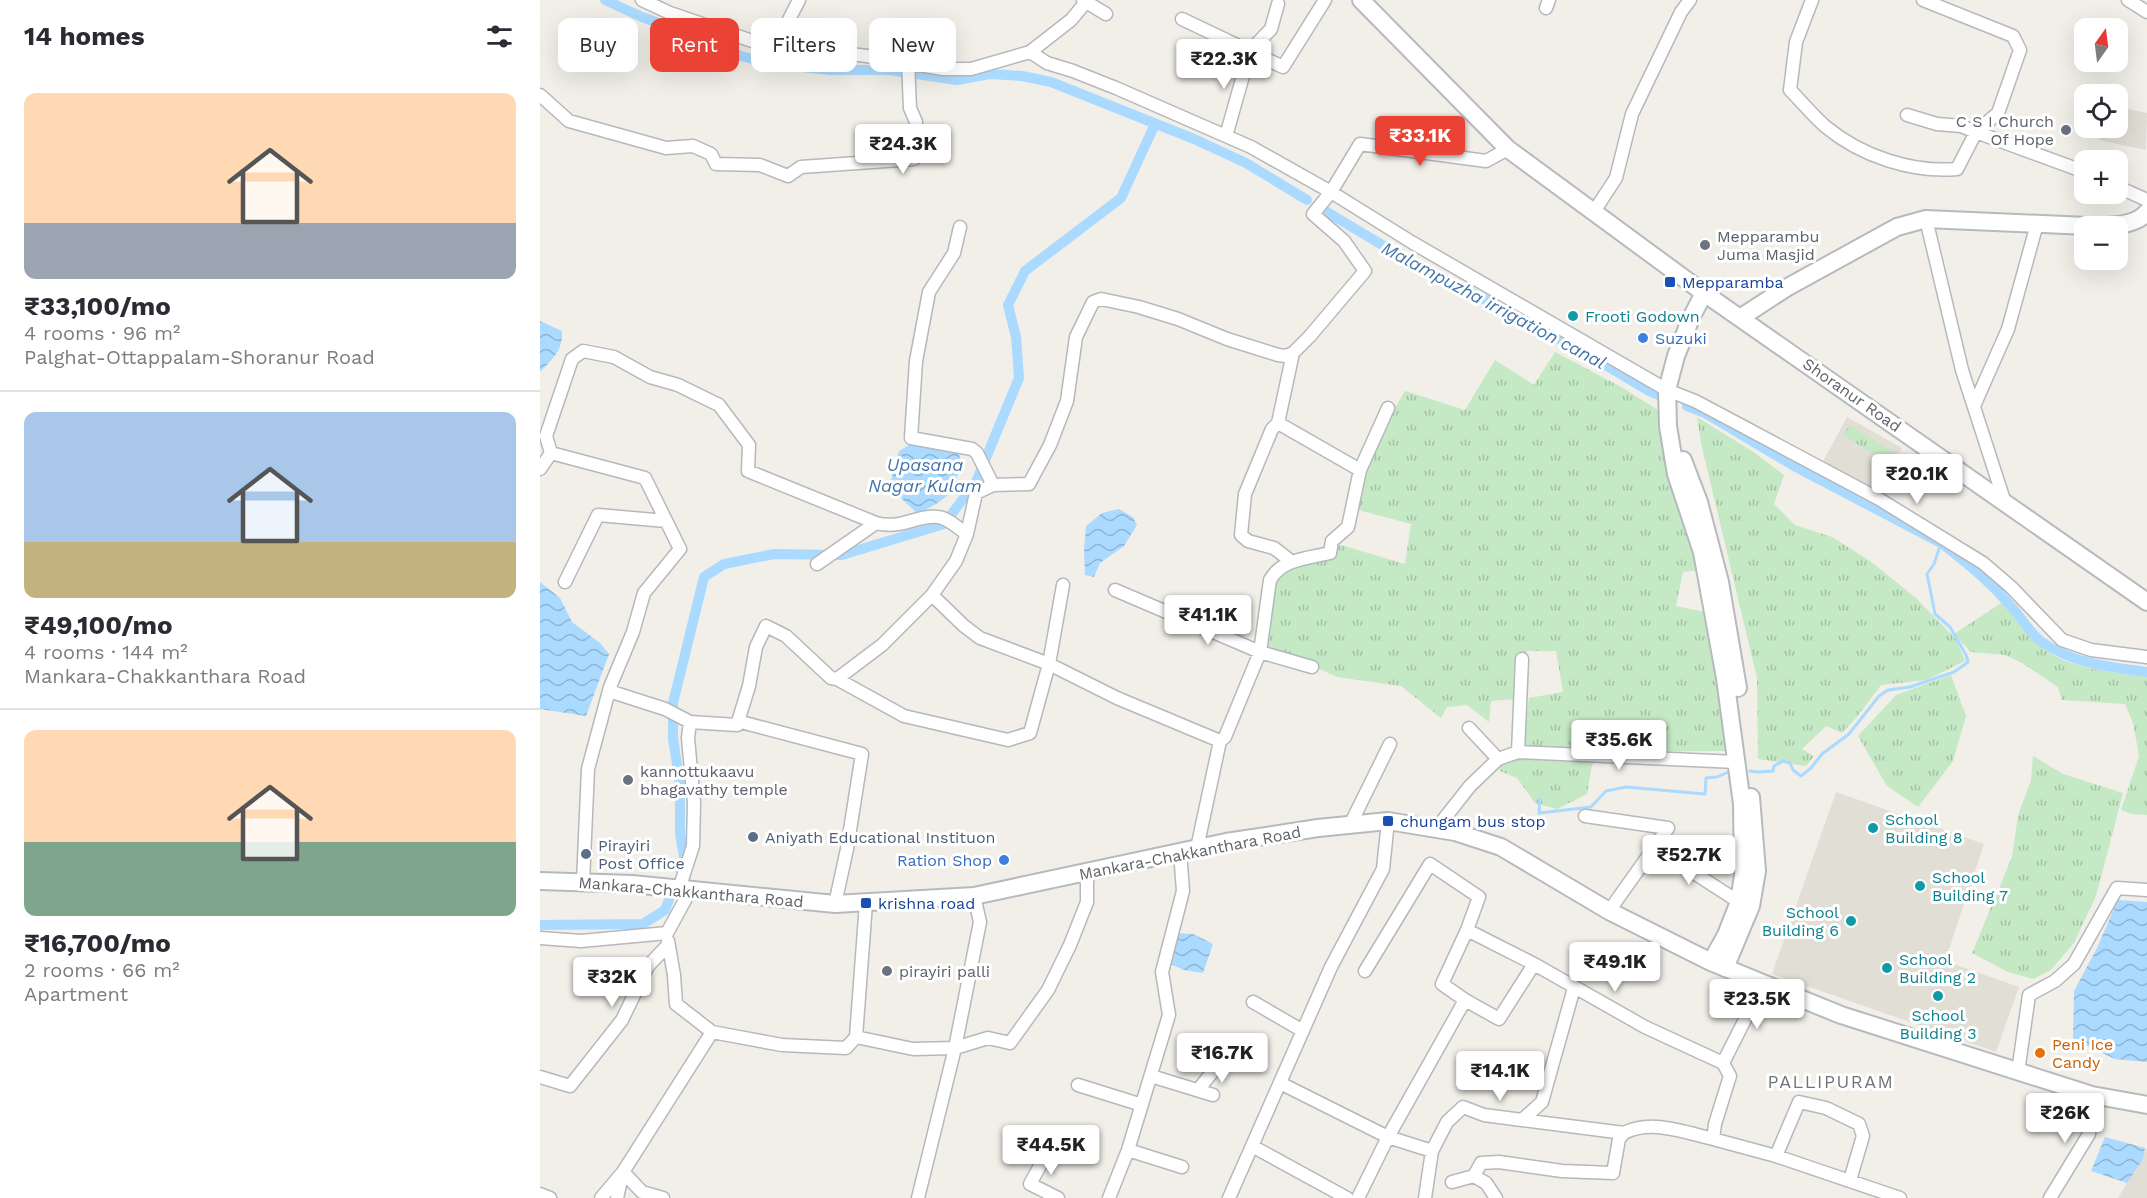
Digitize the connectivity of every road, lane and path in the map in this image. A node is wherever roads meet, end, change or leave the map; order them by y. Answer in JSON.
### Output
{"nodes":[{"id":1,"x":642,"y":0,"type":"edge"},
{"id":2,"x":799,"y":0,"type":"edge"},
{"id":3,"x":1325,"y":0,"type":"edge"},
{"id":4,"x":1361,"y":0,"type":"edge"},
{"id":5,"x":1689,"y":0,"type":"edge"},
{"id":6,"x":1812,"y":0,"type":"edge"},
{"id":7,"x":1923,"y":0,"type":"edge"},
{"id":8,"x":2127,"y":0,"type":"edge"},
{"id":9,"x":1084,"y":1,"type":"edge"},
{"id":10,"x":1278,"y":4,"type":"dead end"},
{"id":11,"x":2147,"y":12,"type":"edge"},
{"id":12,"x":1106,"y":14,"type":"dead end"},
{"id":13,"x":790,"y":18,"type":"edge"},
{"id":14,"x":1182,"y":19,"type":"dead end"},
{"id":15,"x":751,"y":41,"type":"edge"},
{"id":16,"x":1250,"y":51,"type":"junction"},
{"id":17,"x":1030,"y":52,"type":"junction"},
{"id":18,"x":956,"y":69,"type":"edge"},
{"id":19,"x":908,"y":72,"type":"edge"},
{"id":20,"x":540,"y":95,"type":"edge"},
{"id":21,"x":1907,"y":115,"type":"dead end"},
{"id":22,"x":1976,"y":132,"type":"junction"},
{"id":23,"x":1226,"y":136,"type":"junction"},
{"id":24,"x":1508,"y":149,"type":"junction"},
{"id":25,"x":2074,"y":168,"type":"edge"},
{"id":26,"x":2128,"y":191,"type":"edge"},
{"id":27,"x":1331,"y":192,"type":"junction"},
{"id":28,"x":2147,"y":200,"type":"edge"},
{"id":29,"x":1593,"y":213,"type":"junction"},
{"id":30,"x":2145,"y":218,"type":"edge"},
{"id":31,"x":1926,"y":219,"type":"junction"},
{"id":32,"x":2128,"y":223,"type":"edge"},
{"id":33,"x":2037,"y":224,"type":"junction"},
{"id":34,"x":2074,"y":225,"type":"edge"},
{"id":35,"x":960,"y":227,"type":"dead end"},
{"id":36,"x":1709,"y":296,"type":"junction"},
{"id":37,"x":1740,"y":318,"type":"junction"},
{"id":38,"x":1293,"y":353,"type":"junction"},
{"id":39,"x":1672,"y":392,"type":"junction"},
{"id":40,"x":1974,"y":406,"type":"junction"},
{"id":41,"x":1388,"y":408,"type":"dead end"},
{"id":42,"x":1278,"y":423,"type":"junction"},
{"id":43,"x":551,"y":453,"type":"junction"},
{"id":44,"x":540,"y":469,"type":"edge"},
{"id":45,"x":1360,"y":470,"type":"junction"},
{"id":46,"x":993,"y":485,"type":"junction"},
{"id":47,"x":2005,"y":503,"type":"junction"},
{"id":48,"x":666,"y":521,"type":"junction"},
{"id":49,"x":876,"y":523,"type":"junction"},
{"id":50,"x":967,"y":534,"type":"junction"},
{"id":51,"x":1292,"y":562,"type":"junction"},
{"id":52,"x":817,"y":564,"type":"dead end"},
{"id":53,"x":564,"y":582,"type":"dead end"},
{"id":54,"x":1063,"y":585,"type":"dead end"},
{"id":55,"x":1115,"y":590,"type":"dead end"},
{"id":56,"x":932,"y":595,"type":"junction"},
{"id":57,"x":2146,"y":599,"type":"edge"},
{"id":58,"x":1260,"y":652,"type":"junction"},
{"id":59,"x":2147,"y":657,"type":"edge"},
{"id":60,"x":1522,"y":659,"type":"dead end"},
{"id":61,"x":1049,"y":664,"type":"junction"},
{"id":62,"x":1312,"y":667,"type":"dead end"},
{"id":63,"x":837,"y":679,"type":"junction"},
{"id":64,"x":609,"y":691,"type":"junction"},
{"id":65,"x":690,"y":722,"type":"junction"},
{"id":66,"x":737,"y":725,"type":"junction"},
{"id":67,"x":1469,"y":728,"type":"dead end"},
{"id":68,"x":1220,"y":741,"type":"junction"},
{"id":69,"x":1390,"y":744,"type":"dead end"},
{"id":70,"x":1518,"y":752,"type":"junction"},
{"id":71,"x":1498,"y":759,"type":"junction"},
{"id":72,"x":1736,"y":762,"type":"junction"},
{"id":73,"x":1585,"y":816,"type":"dead end"},
{"id":74,"x":1388,"y":821,"type":"junction"},
{"id":75,"x":1350,"y":825,"type":"junction"},
{"id":76,"x":1436,"y":829,"type":"junction"},
{"id":77,"x":1654,"y":847,"type":"junction"},
{"id":78,"x":1197,"y":848,"type":"junction"},
{"id":79,"x":1180,"y":852,"type":"junction"},
{"id":80,"x":1087,"y":872,"type":"junction"},
{"id":81,"x":540,"y":881,"type":"edge"},
{"id":82,"x":583,"y":882,"type":"junction"},
{"id":83,"x":2147,"y":890,"type":"edge"},
{"id":84,"x":690,"y":891,"type":"junction"},
{"id":85,"x":974,"y":896,"type":"junction"},
{"id":86,"x":1739,"y":902,"type":"junction"},
{"id":87,"x":866,"y":903,"type":"junction"},
{"id":88,"x":836,"y":904,"type":"junction"},
{"id":89,"x":1609,"y":911,"type":"junction"},
{"id":90,"x":1467,"y":930,"type":"junction"},
{"id":91,"x":540,"y":938,"type":"edge"},
{"id":92,"x":668,"y":939,"type":"junction"},
{"id":93,"x":1534,"y":964,"type":"junction"},
{"id":94,"x":1718,"y":965,"type":"junction"},
{"id":95,"x":1365,"y":971,"type":"dead end"},
{"id":96,"x":1763,"y":984,"type":"junction"},
{"id":97,"x":1574,"y":988,"type":"junction"},
{"id":98,"x":1465,"y":1000,"type":"junction"},
{"id":99,"x":1253,"y":1002,"type":"dead end"},
{"id":100,"x":1304,"y":1031,"type":"junction"},
{"id":101,"x":712,"y":1032,"type":"junction"},
{"id":102,"x":856,"y":1037,"type":"junction"},
{"id":103,"x":955,"y":1048,"type":"junction"},
{"id":104,"x":1222,"y":1060,"type":"dead end"},
{"id":105,"x":1723,"y":1063,"type":"junction"},
{"id":106,"x":2018,"y":1072,"type":"junction"},
{"id":107,"x":1151,"y":1076,"type":"junction"},
{"id":108,"x":540,"y":1077,"type":"edge"},
{"id":109,"x":1280,"y":1083,"type":"junction"},
{"id":110,"x":1078,"y":1086,"type":"dead end"},
{"id":111,"x":1198,"y":1090,"type":"junction"},
{"id":112,"x":1213,"y":1095,"type":"dead end"},
{"id":113,"x":2092,"y":1095,"type":"junction"},
{"id":114,"x":1142,"y":1105,"type":"junction"},
{"id":115,"x":2147,"y":1105,"type":"edge"},
{"id":116,"x":1522,"y":1119,"type":"junction"},
{"id":117,"x":1624,"y":1133,"type":"junction"},
{"id":118,"x":1388,"y":1137,"type":"junction"},
{"id":119,"x":1713,"y":1138,"type":"junction"},
{"id":120,"x":1252,"y":1146,"type":"junction"},
{"id":121,"x":1128,"y":1150,"type":"junction"},
{"id":122,"x":1432,"y":1151,"type":"junction"},
{"id":123,"x":1047,"y":1153,"type":"dead end"},
{"id":124,"x":1776,"y":1156,"type":"junction"},
{"id":125,"x":1182,"y":1167,"type":"dead end"},
{"id":126,"x":623,"y":1172,"type":"junction"},
{"id":127,"x":1474,"y":1176,"type":"junction"},
{"id":128,"x":1850,"y":1180,"type":"junction"},
{"id":129,"x":1452,"y":1182,"type":"dead end"},
{"id":130,"x":540,"y":1194,"type":"edge"},
{"id":131,"x":550,"y":1198,"type":"edge"},
{"id":132,"x":601,"y":1198,"type":"edge"},
{"id":133,"x":617,"y":1198,"type":"edge"},
{"id":134,"x":663,"y":1198,"type":"edge"},
{"id":135,"x":918,"y":1198,"type":"edge"},
{"id":136,"x":1058,"y":1198,"type":"edge"},
{"id":137,"x":1109,"y":1198,"type":"edge"},
{"id":138,"x":1229,"y":1198,"type":"edge"},
{"id":139,"x":1347,"y":1198,"type":"edge"},
{"id":140,"x":1358,"y":1198,"type":"edge"},
{"id":141,"x":1425,"y":1198,"type":"edge"},
{"id":142,"x":1496,"y":1198,"type":"edge"},
{"id":143,"x":1900,"y":1198,"type":"edge"},
{"id":144,"x":2050,"y":1198,"type":"edge"}],
"edges":[{"from":1,"to":15,"type":"street"},
{"from":2,"to":13,"type":"street"},
{"from":3,"to":16,"type":"street"},
{"from":4,"to":24,"type":"main road","name":"Shoranur Road"},
{"from":5,"to":29,"type":"street"},
{"from":6,"to":22,"type":"street"},
{"from":7,"to":22,"type":"street"},
{"from":8,"to":11,"type":"street"},
{"from":9,"to":12,"type":"street"},
{"from":9,"to":17,"type":"street"},
{"from":10,"to":16,"type":"street"},
{"from":14,"to":16,"type":"street"},
{"from":16,"to":23,"type":"street"},
{"from":17,"to":18,"type":"street"},
{"from":17,"to":23,"type":"street"},
{"from":19,"to":20,"type":"street"},
{"from":21,"to":22,"type":"street"},
{"from":22,"to":25,"type":"street"},
{"from":23,"to":27,"type":"street"},
{"from":24,"to":27,"type":"street"},
{"from":24,"to":29,"type":"main road","name":"Shoranur Road"},
{"from":26,"to":28,"type":"street"},
{"from":27,"to":38,"type":"street"},
{"from":27,"to":39,"type":"street"},
{"from":29,"to":36,"type":"main road","name":"Shoranur Road"},
{"from":30,"to":32,"type":"main road"},
{"from":31,"to":33,"type":"main road"},
{"from":31,"to":37,"type":"main road"},
{"from":31,"to":40,"type":"street"},
{"from":33,"to":34,"type":"main road"},
{"from":33,"to":40,"type":"street"},
{"from":35,"to":46,"type":"street"},
{"from":36,"to":37,"type":"main road","name":"Shoranur Road"},
{"from":36,"to":39,"type":"main road"},
{"from":37,"to":47,"type":"main road","name":"Shoranur Road"},
{"from":38,"to":42,"type":"street"},
{"from":38,"to":46,"type":"street"},
{"from":39,"to":59,"type":"street"},
{"from":39,"to":72,"type":"main road"},
{"from":39,"to":94,"type":"main road"},
{"from":40,"to":47,"type":"street"},
{"from":41,"to":45,"type":"street"},
{"from":42,"to":45,"type":"street"},
{"from":42,"to":51,"type":"street"},
{"from":43,"to":44,"type":"street"},
{"from":43,"to":48,"type":"street"},
{"from":43,"to":49,"type":"street"},
{"from":45,"to":51,"type":"street"},
{"from":46,"to":50,"type":"street"},
{"from":47,"to":57,"type":"main road","name":"Shoranur Road"},
{"from":48,"to":53,"type":"street"},
{"from":48,"to":64,"type":"street"},
{"from":49,"to":50,"type":"street"},
{"from":49,"to":52,"type":"street"},
{"from":50,"to":56,"type":"street"},
{"from":51,"to":58,"type":"street"},
{"from":54,"to":61,"type":"street"},
{"from":55,"to":58,"type":"street"},
{"from":56,"to":61,"type":"street"},
{"from":56,"to":63,"type":"street"},
{"from":58,"to":62,"type":"street"},
{"from":58,"to":68,"type":"street"},
{"from":60,"to":70,"type":"street"},
{"from":61,"to":63,"type":"street"},
{"from":61,"to":68,"type":"street"},
{"from":63,"to":66,"type":"street"},
{"from":64,"to":65,"type":"street"},
{"from":64,"to":82,"type":"street"},
{"from":65,"to":66,"type":"street"},
{"from":65,"to":84,"type":"street"},
{"from":66,"to":88,"type":"street"},
{"from":67,"to":71,"type":"street"},
{"from":68,"to":78,"type":"street"},
{"from":69,"to":75,"type":"street"},
{"from":70,"to":71,"type":"street"},
{"from":70,"to":72,"type":"street"},
{"from":71,"to":76,"type":"street"},
{"from":72,"to":86,"type":"main road"},
{"from":73,"to":77,"type":"street"},
{"from":74,"to":75,"type":"main road","name":"Mankara-Chakkanthara Road"},
{"from":74,"to":76,"type":"main road","name":"Mankara-Chakkanthara Road"},
{"from":74,"to":100,"type":"street"},
{"from":75,"to":78,"type":"main road","name":"Mankara-Chakkanthara Road"},
{"from":76,"to":89,"type":"main road","name":"Mankara-Chakkanthara Road"},
{"from":77,"to":86,"type":"street"},
{"from":77,"to":89,"type":"street"},
{"from":78,"to":79,"type":"main road","name":"Mankara-Chakkanthara Road"},
{"from":79,"to":80,"type":"main road","name":"Mankara-Chakkanthara Road"},
{"from":79,"to":107,"type":"street"},
{"from":80,"to":85,"type":"main road","name":"Mankara-Chakkanthara Road"},
{"from":80,"to":103,"type":"street"},
{"from":81,"to":82,"type":"main road","name":"Mankara-Chakkanthara Road"},
{"from":82,"to":84,"type":"main road","name":"Mankara-Chakkanthara Road"},
{"from":83,"to":106,"type":"street"},
{"from":84,"to":88,"type":"main road","name":"Mankara-Chakkanthara Road"},
{"from":84,"to":92,"type":"street"},
{"from":85,"to":87,"type":"main road","name":"Mankara-Chakkanthara Road"},
{"from":85,"to":103,"type":"street"},
{"from":86,"to":94,"type":"main road"},
{"from":87,"to":88,"type":"main road","name":"Mankara-Chakkanthara Road"},
{"from":87,"to":102,"type":"street"},
{"from":89,"to":94,"type":"main road","name":"Mankara-Chakkanthara Road"},
{"from":90,"to":93,"type":"street"},
{"from":90,"to":95,"type":"street"},
{"from":90,"to":98,"type":"street"},
{"from":91,"to":92,"type":"street"},
{"from":92,"to":101,"type":"street"},
{"from":92,"to":108,"type":"street"},
{"from":93,"to":97,"type":"street"},
{"from":93,"to":98,"type":"street"},
{"from":94,"to":96,"type":"main road","name":"Mankara-Chakkanthara Road"},
{"from":96,"to":105,"type":"street"},
{"from":96,"to":106,"type":"main road","name":"Mankara-Chakkanthara Road"},
{"from":97,"to":105,"type":"street"},
{"from":97,"to":116,"type":"street"},
{"from":98,"to":118,"type":"street"},
{"from":99,"to":100,"type":"street"},
{"from":100,"to":109,"type":"street"},
{"from":101,"to":102,"type":"street"},
{"from":101,"to":126,"type":"street"},
{"from":102,"to":103,"type":"street"},
{"from":103,"to":135,"type":"street"},
{"from":104,"to":111,"type":"street"},
{"from":105,"to":119,"type":"street"},
{"from":106,"to":113,"type":"main road","name":"Mankara-Chakkanthara Road"},
{"from":107,"to":111,"type":"street"},
{"from":107,"to":114,"type":"street"},
{"from":109,"to":118,"type":"street"},
{"from":109,"to":120,"type":"street"},
{"from":110,"to":114,"type":"street"},
{"from":111,"to":112,"type":"street"},
{"from":113,"to":115,"type":"main road","name":"Mankara-Chakkanthara Road"},
{"from":113,"to":144,"type":"street"},
{"from":114,"to":121,"type":"street"},
{"from":116,"to":117,"type":"street"},
{"from":116,"to":122,"type":"street"},
{"from":117,"to":119,"type":"street"},
{"from":117,"to":127,"type":"street"},
{"from":118,"to":122,"type":"street"},
{"from":118,"to":140,"type":"street"},
{"from":119,"to":124,"type":"street"},
{"from":120,"to":138,"type":"street"},
{"from":120,"to":139,"type":"street"},
{"from":121,"to":125,"type":"street"},
{"from":121,"to":137,"type":"street"},
{"from":122,"to":141,"type":"street"},
{"from":123,"to":136,"type":"street"},
{"from":124,"to":128,"type":"street"},
{"from":124,"to":128,"type":"street"},
{"from":126,"to":132,"type":"street"},
{"from":126,"to":133,"type":"street"},
{"from":126,"to":134,"type":"street"},
{"from":127,"to":129,"type":"street"},
{"from":127,"to":142,"type":"street"},
{"from":128,"to":143,"type":"street"},
{"from":130,"to":131,"type":"street"}]}
